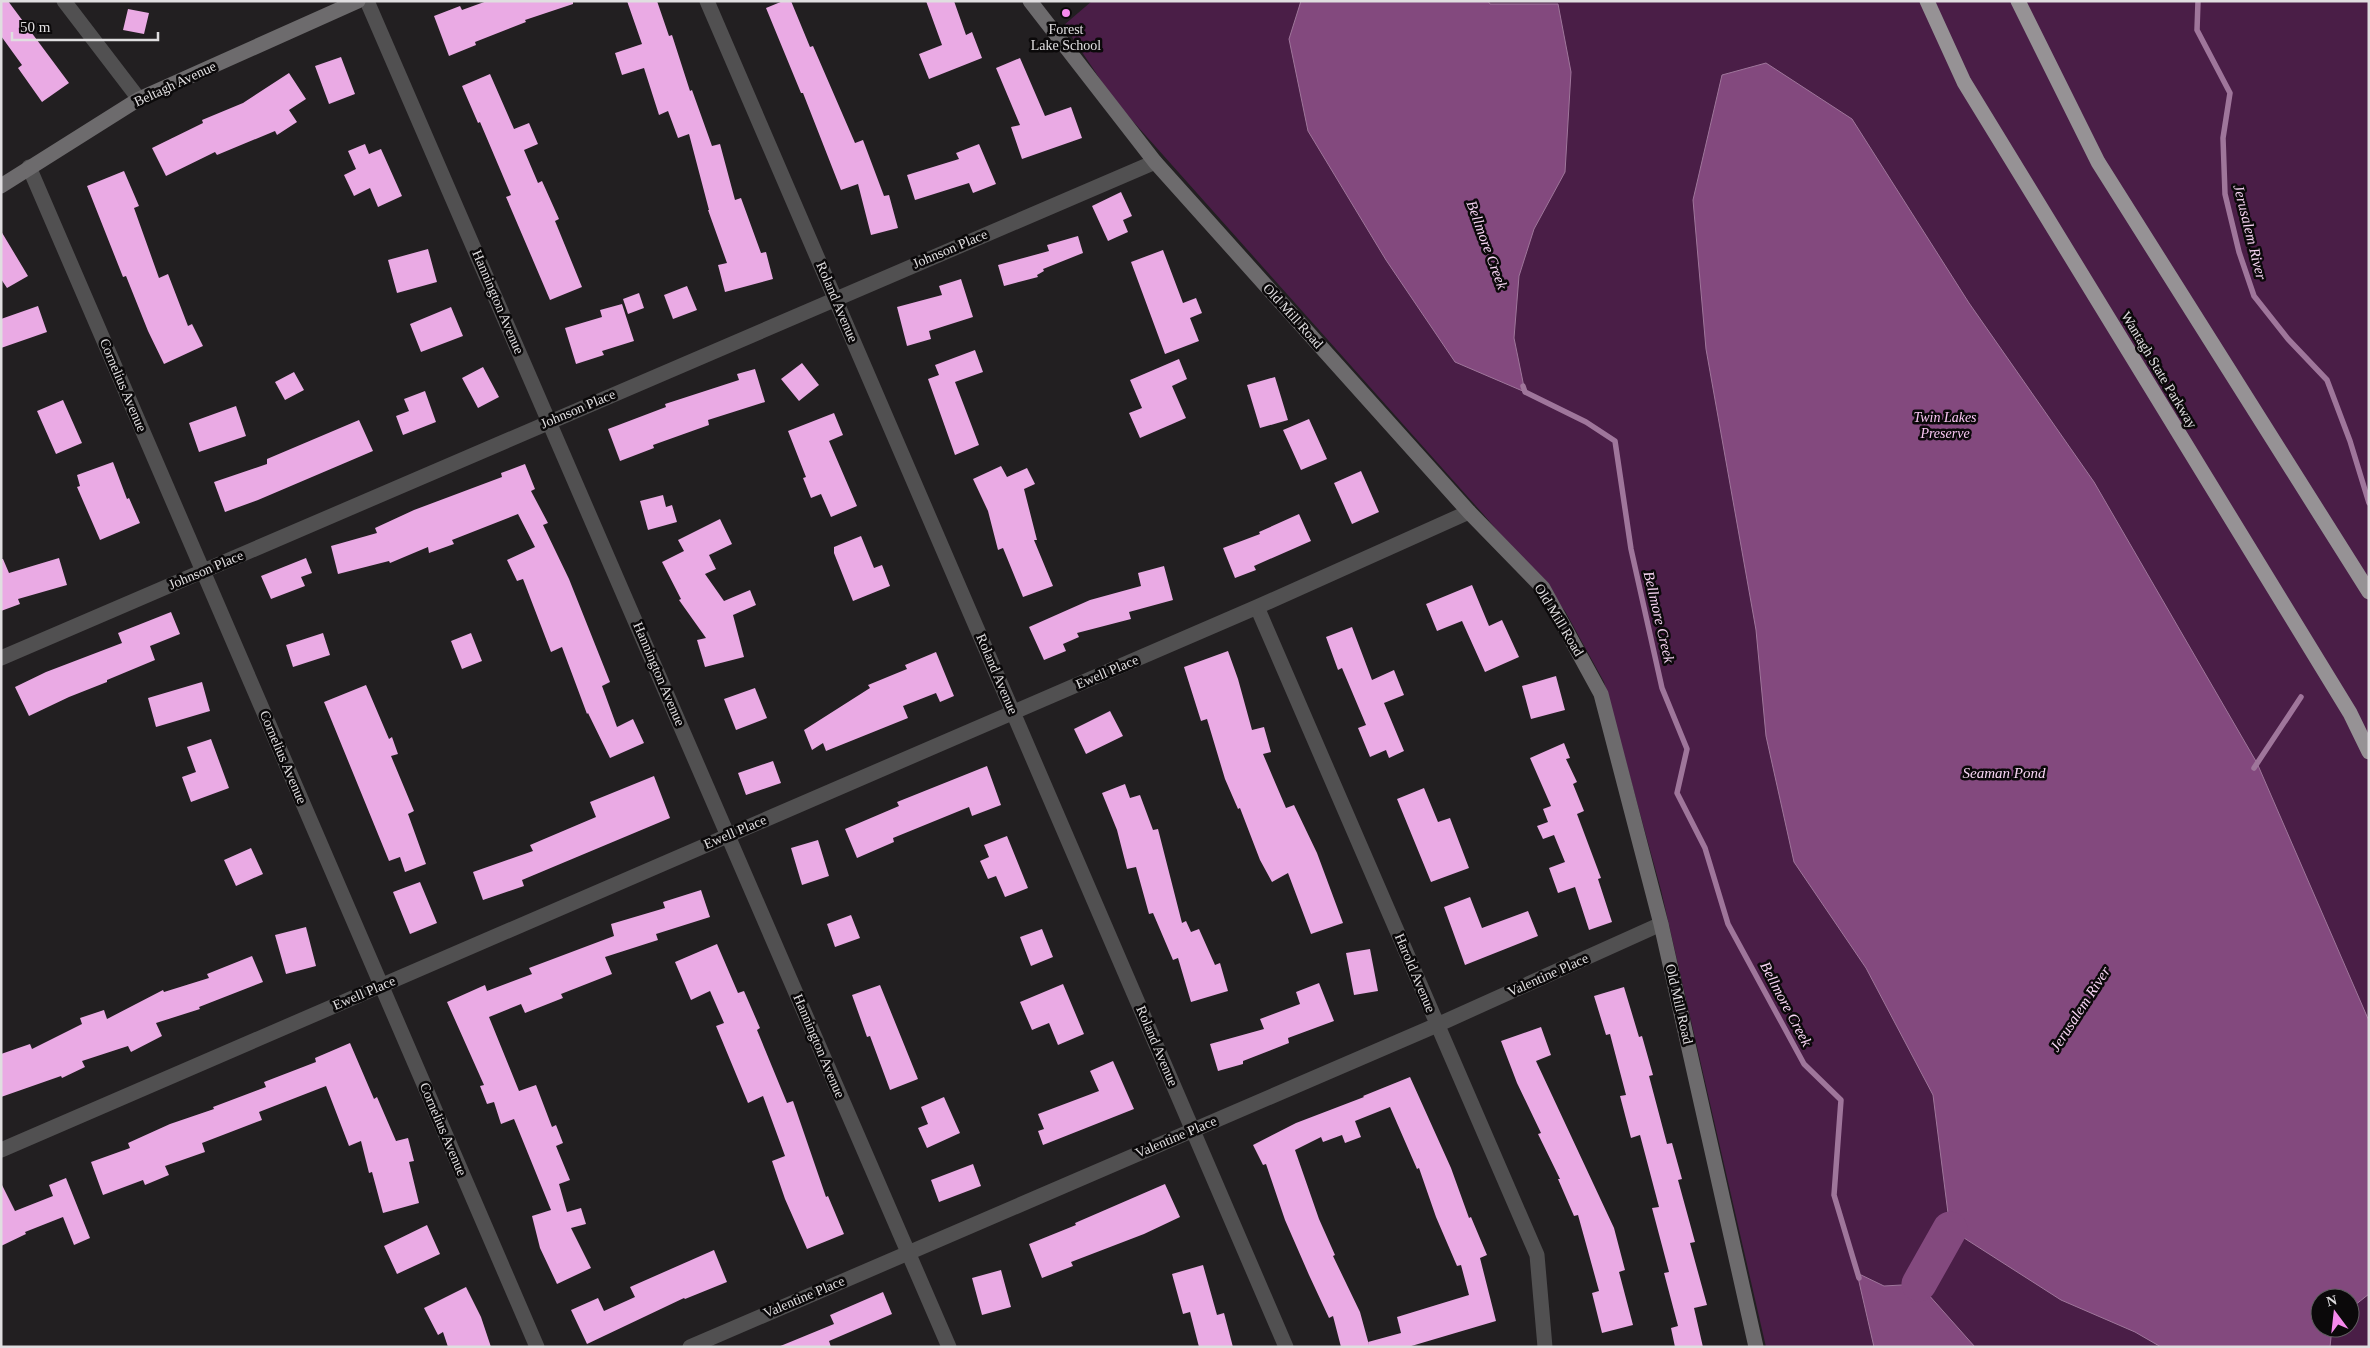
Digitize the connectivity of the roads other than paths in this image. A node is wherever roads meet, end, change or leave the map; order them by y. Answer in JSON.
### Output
{"nodes":[{"id":1,"x":64,"y":1,"type":"edge"},
{"id":2,"x":358,"y":1,"type":"edge"},
{"id":3,"x":368,"y":1,"type":"edge"},
{"id":4,"x":707,"y":1,"type":"edge"},
{"id":5,"x":1030,"y":1,"type":"edge"},
{"id":6,"x":1927,"y":1,"type":"edge"},
{"id":7,"x":2018,"y":1,"type":"edge"},
{"id":8,"x":139,"y":99,"type":"junction"},
{"id":9,"x":1154,"y":162,"type":"junction"},
{"id":10,"x":29,"y":167,"type":"junction"},
{"id":11,"x":1,"y":186,"type":"edge"},
{"id":12,"x":835,"y":298,"type":"junction"},
{"id":13,"x":550,"y":421,"type":"junction"},
{"id":14,"x":1468,"y":512,"type":"junction"},
{"id":15,"x":203,"y":571,"type":"junction"},
{"id":16,"x":2369,"y":592,"type":"edge"},
{"id":17,"x":1257,"y":607,"type":"junction"},
{"id":18,"x":1,"y":658,"type":"edge"},
{"id":19,"x":1013,"y":713,"type":"junction"},
{"id":20,"x":2369,"y":752,"type":"edge"},
{"id":21,"x":728,"y":836,"type":"junction"},
{"id":22,"x":1661,"y":924,"type":"junction"},
{"id":23,"x":382,"y":985,"type":"junction"},
{"id":24,"x":1438,"y":1024,"type":"junction"},
{"id":25,"x":1193,"y":1130,"type":"junction"},
{"id":26,"x":1,"y":1150,"type":"edge"},
{"id":27,"x":908,"y":1252,"type":"junction"},
{"id":28,"x":537,"y":1347,"type":"edge"},
{"id":29,"x":690,"y":1347,"type":"edge"},
{"id":30,"x":949,"y":1347,"type":"edge"},
{"id":31,"x":1286,"y":1347,"type":"edge"},
{"id":32,"x":1545,"y":1347,"type":"edge"},
{"id":33,"x":1756,"y":1347,"type":"edge"}],
"edges":[{"from":1,"to":8,"type":"street"},
{"from":2,"to":8,"type":"street","name":"Beltagh Avenue"},
{"from":3,"to":13,"type":"street","name":"Hannington Avenue"},
{"from":4,"to":12,"type":"street","name":"Roland Avenue"},
{"from":5,"to":9,"type":"street","name":"Old Mill Road"},
{"from":6,"to":20,"type":"highway","name":"Wantagh State Parkway"},
{"from":7,"to":16,"type":"highway"},
{"from":8,"to":10,"type":"street","name":"Beltagh Avenue"},
{"from":9,"to":12,"type":"street","name":"Johnson Place"},
{"from":9,"to":14,"type":"street","name":"Old Mill Road"},
{"from":10,"to":11,"type":"street","name":"Beltagh Avenue"},
{"from":10,"to":15,"type":"street","name":"Cornelius Avenue"},
{"from":12,"to":13,"type":"street","name":"Johnson Place"},
{"from":12,"to":19,"type":"street","name":"Roland Avenue"},
{"from":13,"to":15,"type":"street","name":"Johnson Place"},
{"from":13,"to":21,"type":"street","name":"Hannington Avenue"},
{"from":14,"to":17,"type":"street","name":"Ewell Place"},
{"from":14,"to":22,"type":"street","name":"Old Mill Road"},
{"from":15,"to":18,"type":"street","name":"Johnson Place"},
{"from":15,"to":23,"type":"street","name":"Cornelius Avenue"},
{"from":17,"to":19,"type":"street","name":"Ewell Place"},
{"from":17,"to":24,"type":"street","name":"Harold Avenue"},
{"from":19,"to":21,"type":"street","name":"Ewell Place"},
{"from":19,"to":25,"type":"street","name":"Roland Avenue"},
{"from":21,"to":23,"type":"street","name":"Ewell Place"},
{"from":21,"to":27,"type":"street","name":"Hannington Avenue"},
{"from":22,"to":24,"type":"street","name":"Valentine Place"},
{"from":22,"to":33,"type":"street","name":"Old Mill Road"},
{"from":23,"to":26,"type":"street","name":"Ewell Place"},
{"from":23,"to":28,"type":"street","name":"Cornelius Avenue"},
{"from":24,"to":25,"type":"street","name":"Valentine Place"},
{"from":24,"to":32,"type":"street","name":"Harold Avenue"},
{"from":25,"to":27,"type":"street","name":"Valentine Place"},
{"from":25,"to":31,"type":"street","name":"Roland Avenue"},
{"from":27,"to":29,"type":"street","name":"Valentine Place"},
{"from":27,"to":30,"type":"street","name":"Hannington Avenue"}]}
